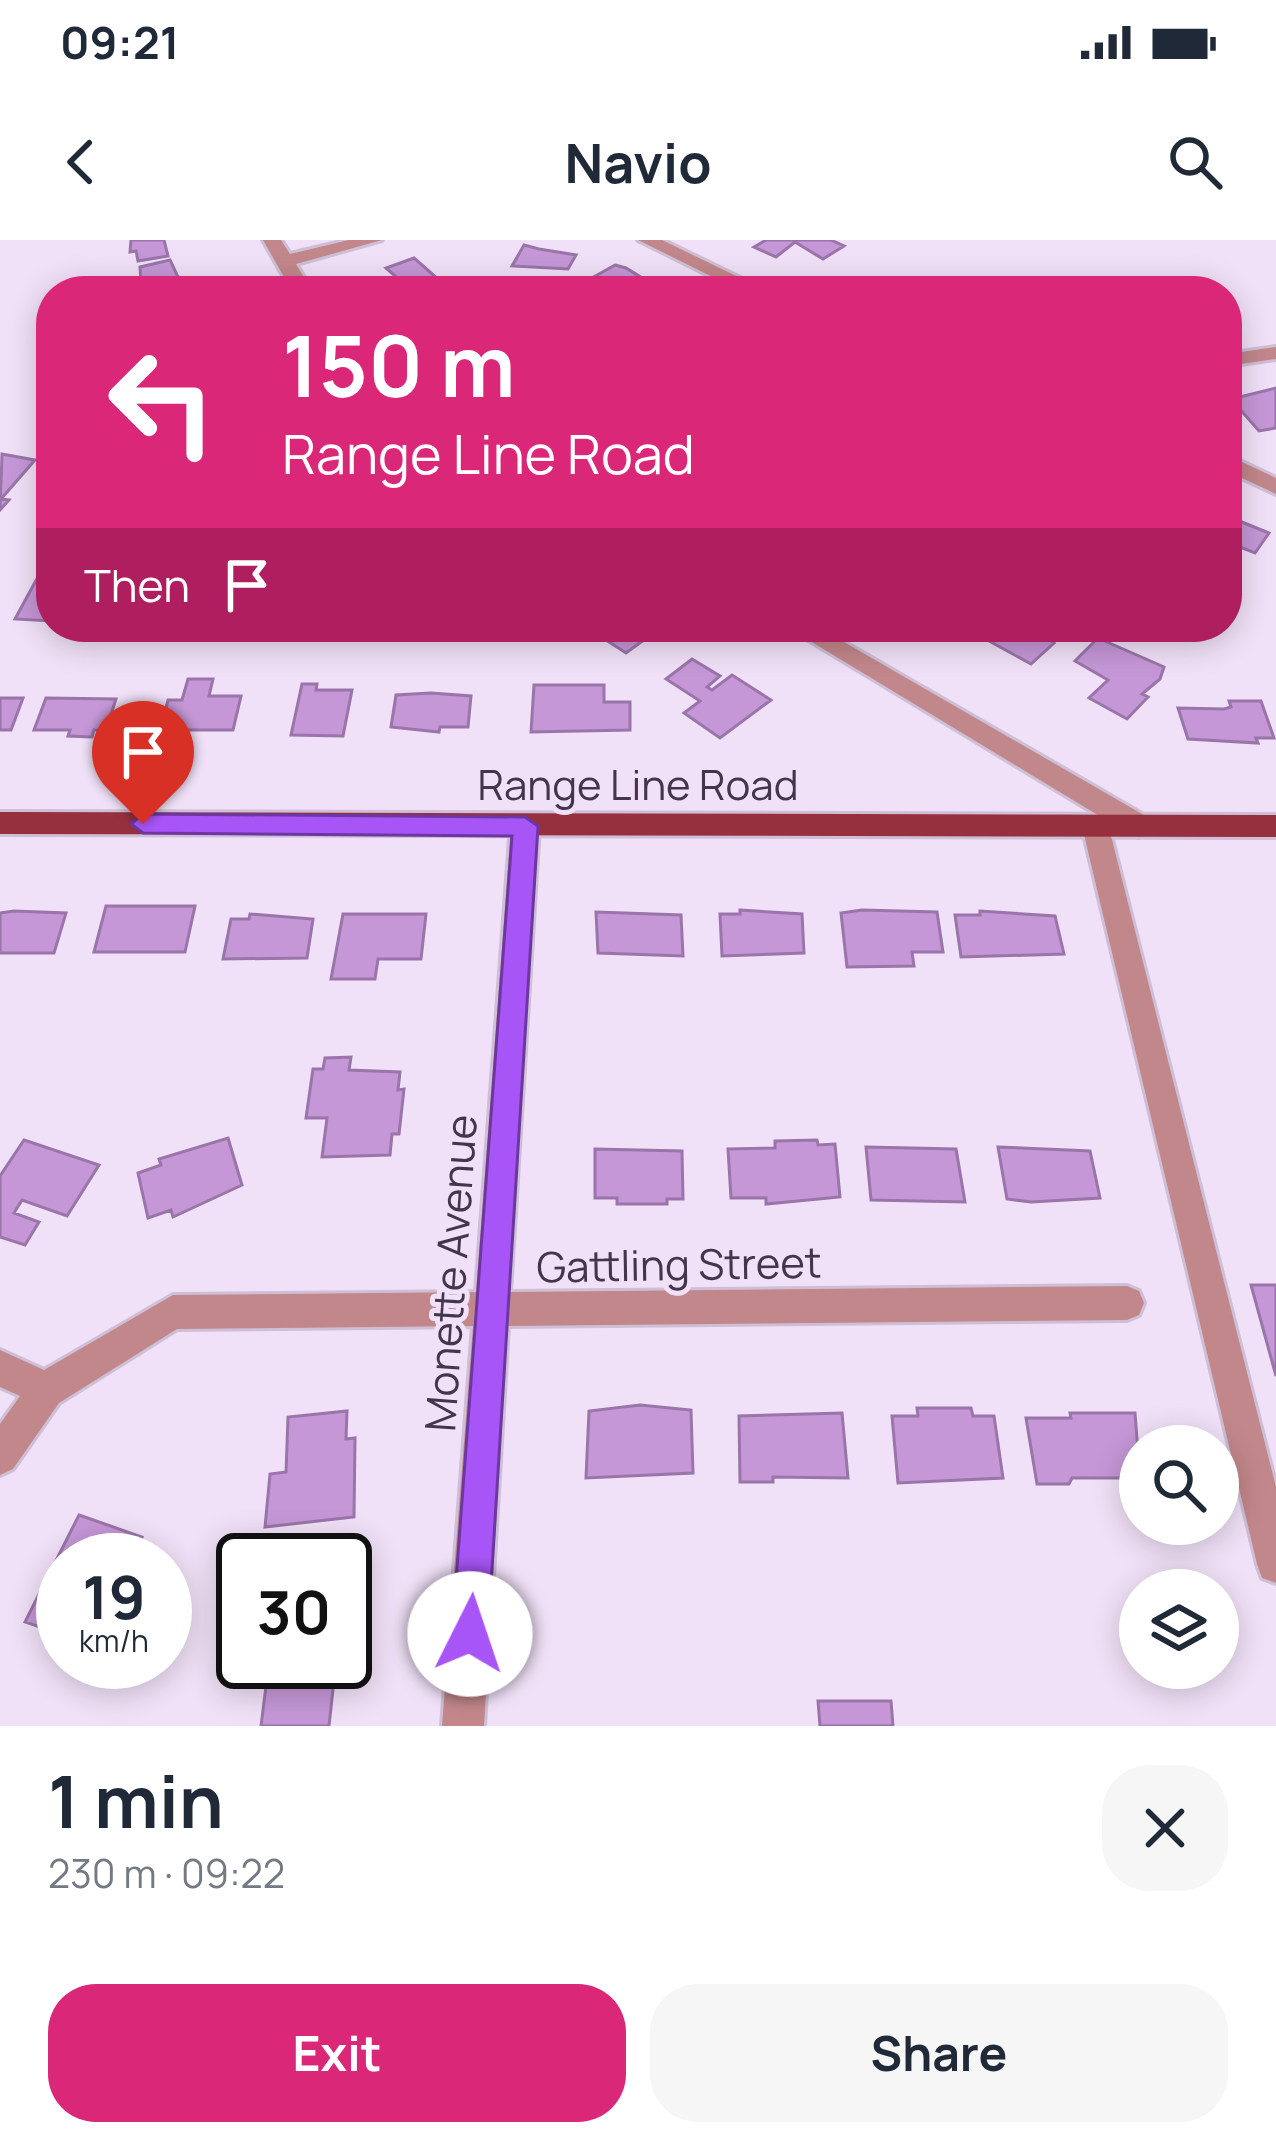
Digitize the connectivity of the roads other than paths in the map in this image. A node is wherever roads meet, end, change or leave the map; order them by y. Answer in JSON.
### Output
{"nodes":[{"id":1,"x":272,"y":240,"type":"edge"},
{"id":2,"x":374,"y":240,"type":"edge"},
{"id":3,"x":647,"y":240,"type":"edge"},
{"id":4,"x":281,"y":262,"type":"junction"},
{"id":5,"x":291,"y":276,"type":"edge"},
{"id":6,"x":725,"y":276,"type":"edge"},
{"id":7,"x":1276,"y":353,"type":"edge"},
{"id":8,"x":1242,"y":358,"type":"edge"},
{"id":9,"x":1242,"y":470,"type":"edge"},
{"id":10,"x":1276,"y":487,"type":"edge"},
{"id":11,"x":825,"y":642,"type":"edge"},
{"id":12,"x":0,"y":823,"type":"edge"},
{"id":13,"x":525,"y":826,"type":"junction"},
{"id":14,"x":1096,"y":826,"type":"junction"},
{"id":15,"x":1139,"y":826,"type":"junction"},
{"id":16,"x":1276,"y":826,"type":"edge"},
{"id":17,"x":1127,"y":1304,"type":"dead end"},
{"id":18,"x":492,"y":1311,"type":"junction"},
{"id":19,"x":0,"y":1368,"type":"edge"},
{"id":20,"x":46,"y":1390,"type":"junction"},
{"id":21,"x":0,"y":1456,"type":"edge"},
{"id":22,"x":1268,"y":1499,"type":"edge"},
{"id":23,"x":1276,"y":1564,"type":"edge"},
{"id":24,"x":464,"y":1726,"type":"edge"}],
"edges":[{"from":1,"to":4,"type":"street"},
{"from":2,"to":4,"type":"street"},
{"from":3,"to":6,"type":"street"},
{"from":4,"to":5,"type":"street"},
{"from":7,"to":8,"type":"street"},
{"from":9,"to":10,"type":"street"},
{"from":11,"to":15,"type":"street"},
{"from":12,"to":13,"type":"main road","name":"Range Line Road"},
{"from":13,"to":14,"type":"main road","name":"Range Line Road"},
{"from":13,"to":18,"type":"street","name":"Monette Avenue"},
{"from":14,"to":15,"type":"main road","name":"Range Line Road"},
{"from":14,"to":22,"type":"street"},
{"from":15,"to":16,"type":"main road","name":"Range Line Road"},
{"from":17,"to":18,"type":"street","name":"Gattling Street"},
{"from":18,"to":20,"type":"street","name":"Gattling Street"},
{"from":18,"to":24,"type":"street","name":"Monette Avenue"},
{"from":19,"to":20,"type":"street"},
{"from":20,"to":21,"type":"street","name":"Gattling Street"},
{"from":22,"to":23,"type":"street"}]}
